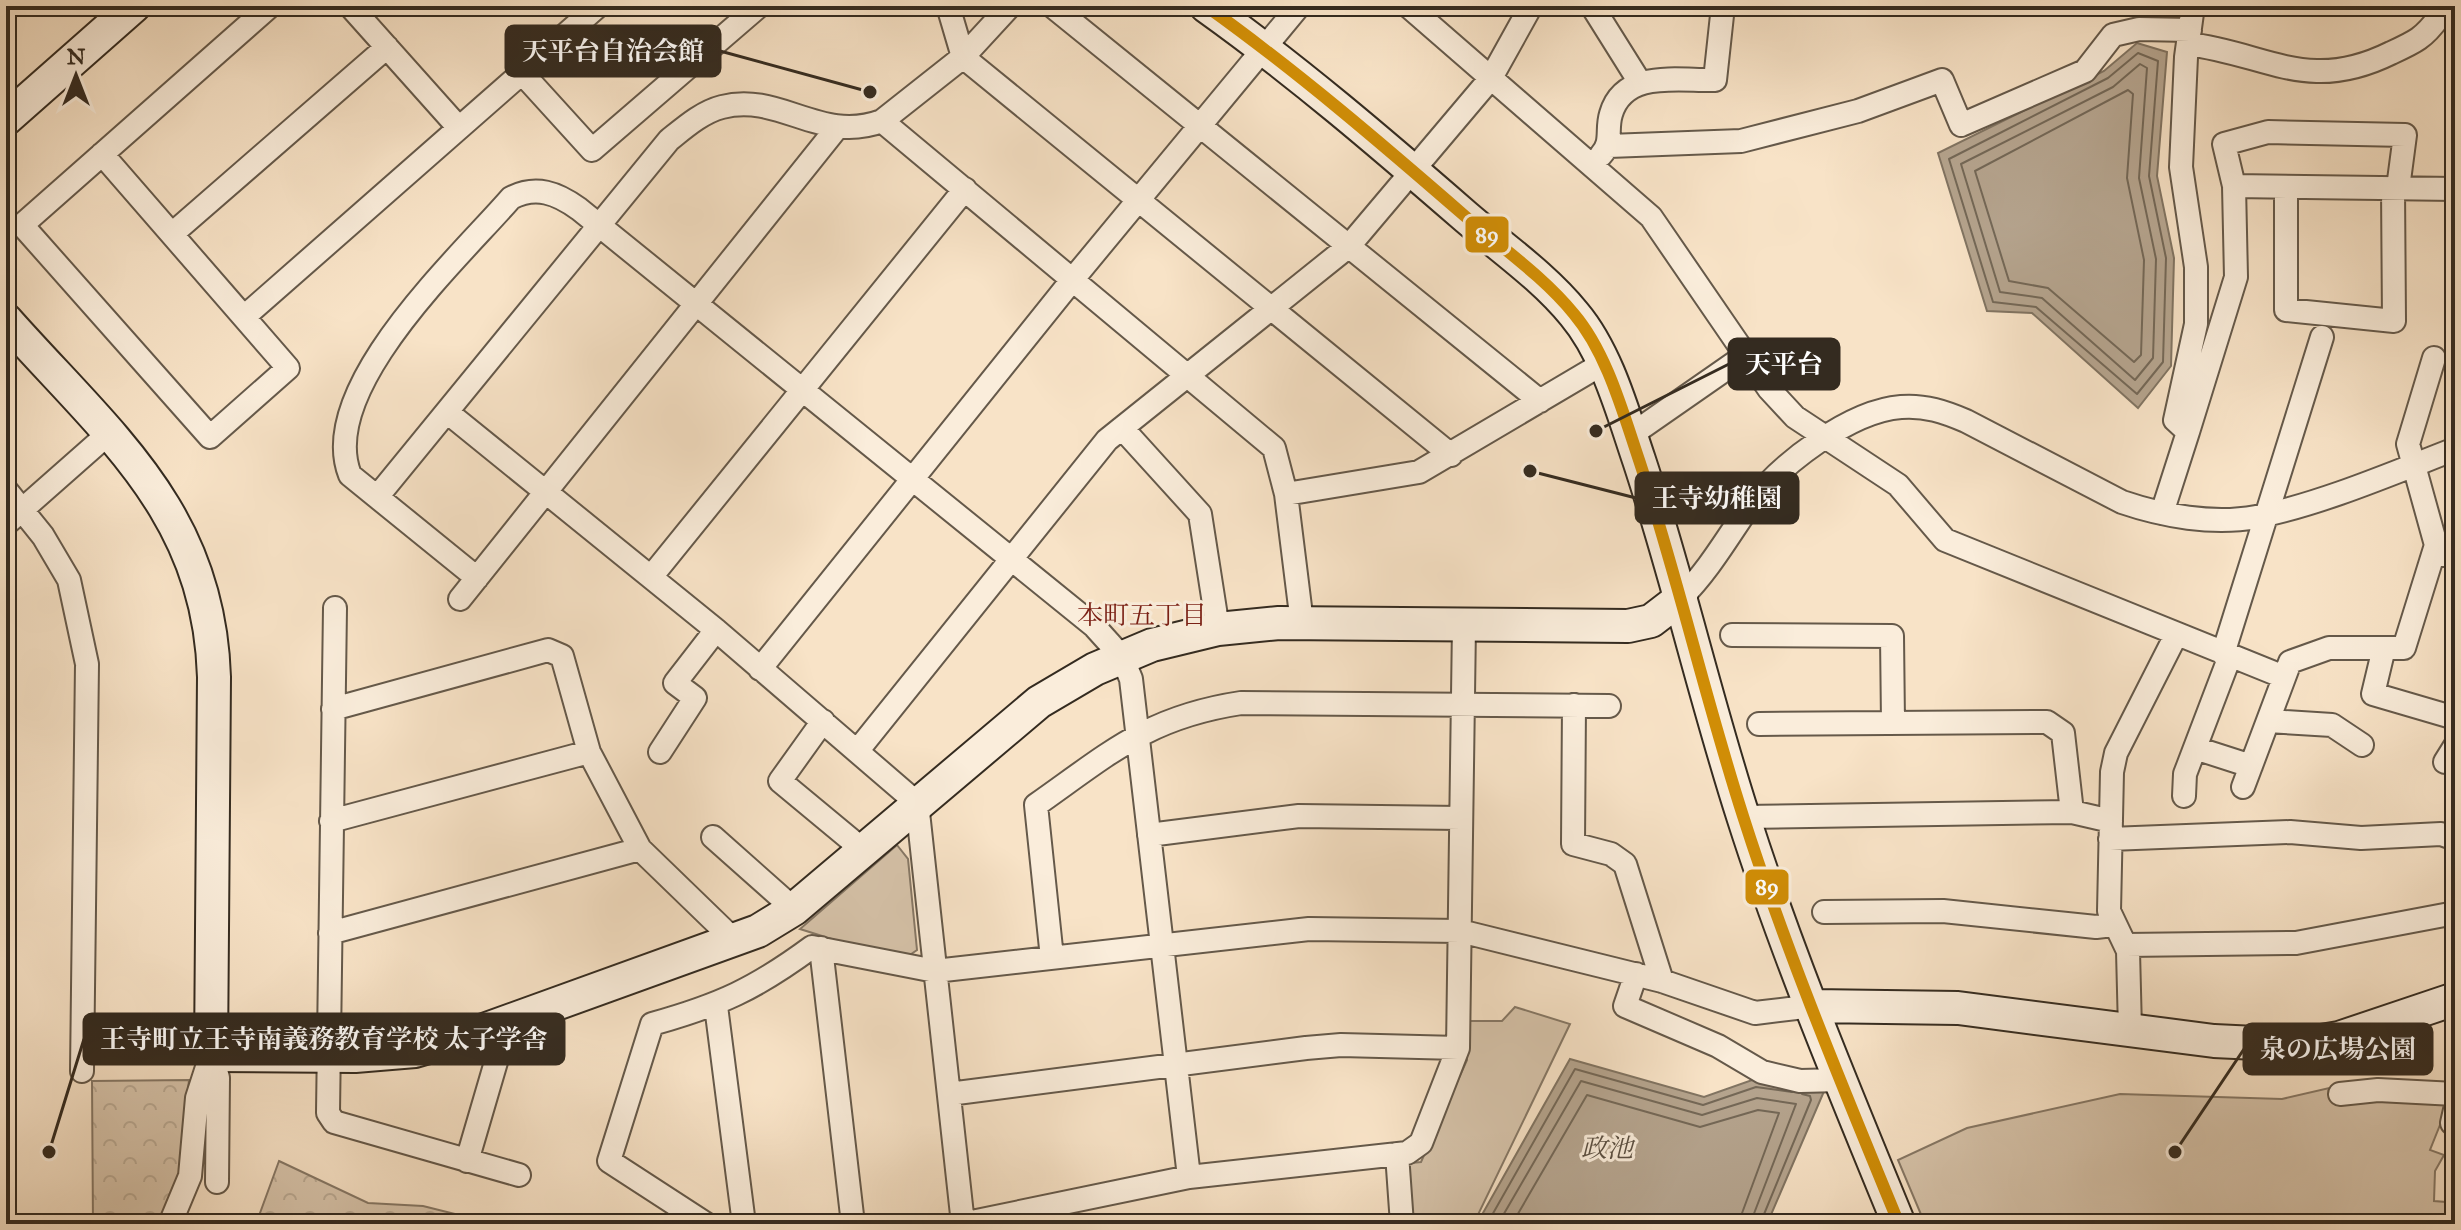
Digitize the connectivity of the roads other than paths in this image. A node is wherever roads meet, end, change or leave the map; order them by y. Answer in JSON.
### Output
{"nodes":[{"id":1,"x":134,"y":6,"type":"edge"},
{"id":2,"x":270,"y":6,"type":"edge"},
{"id":3,"x":350,"y":6,"type":"edge"},
{"id":4,"x":598,"y":6,"type":"edge"},
{"id":5,"x":759,"y":6,"type":"edge"},
{"id":6,"x":948,"y":6,"type":"edge"},
{"id":7,"x":1010,"y":6,"type":"edge"},
{"id":8,"x":1052,"y":6,"type":"edge"},
{"id":9,"x":1206,"y":6,"type":"edge"},
{"id":10,"x":1299,"y":6,"type":"edge"},
{"id":11,"x":1408,"y":6,"type":"edge"},
{"id":12,"x":1531,"y":6,"type":"edge"},
{"id":13,"x":1592,"y":6,"type":"edge"},
{"id":14,"x":1723,"y":6,"type":"edge"},
{"id":15,"x":2193,"y":6,"type":"edge"},
{"id":16,"x":2444,"y":13,"type":"edge"},
{"id":17,"x":2189,"y":37,"type":"junction"},
{"id":18,"x":387,"y":47,"type":"junction"},
{"id":19,"x":1264,"y":47,"type":"junction"},
{"id":20,"x":963,"y":57,"type":"junction"},
{"id":21,"x":522,"y":73,"type":"junction"},
{"id":22,"x":1491,"y":78,"type":"junction"},
{"id":23,"x":1639,"y":81,"type":"junction"},
{"id":24,"x":6,"y":119,"type":"edge"},
{"id":25,"x":882,"y":121,"type":"junction"},
{"id":26,"x":1200,"y":125,"type":"junction"},
{"id":27,"x":459,"y":128,"type":"junction"},
{"id":28,"x":836,"y":129,"type":"junction"},
{"id":29,"x":1609,"y":146,"type":"junction"},
{"id":30,"x":102,"y":154,"type":"junction"},
{"id":31,"x":1593,"y":165,"type":"junction"},
{"id":32,"x":1412,"y":170,"type":"junction"},
{"id":33,"x":2234,"y":186,"type":"junction"},
{"id":34,"x":2286,"y":187,"type":"junction"},
{"id":35,"x":2395,"y":188,"type":"junction"},
{"id":36,"x":965,"y":189,"type":"junction"},
{"id":37,"x":2455,"y":189,"type":"edge"},
{"id":38,"x":1138,"y":200,"type":"junction"},
{"id":39,"x":599,"y":225,"type":"junction"},
{"id":40,"x":172,"y":234,"type":"junction"},
{"id":41,"x":1349,"y":246,"type":"junction"},
{"id":42,"x":1073,"y":279,"type":"junction"},
{"id":43,"x":696,"y":304,"type":"junction"},
{"id":44,"x":1272,"y":308,"type":"junction"},
{"id":45,"x":244,"y":317,"type":"junction"},
{"id":46,"x":6,"y":320,"type":"edge"},
{"id":47,"x":2322,"y":337,"type":"dead end"},
{"id":48,"x":1746,"y":355,"type":"junction"},
{"id":49,"x":2434,"y":358,"type":"dead end"},
{"id":50,"x":1602,"y":364,"type":"junction"},
{"id":51,"x":1189,"y":374,"type":"junction"},
{"id":52,"x":803,"y":390,"type":"junction"},
{"id":53,"x":1540,"y":401,"type":"junction"},
{"id":54,"x":447,"y":412,"type":"junction"},
{"id":55,"x":1122,"y":428,"type":"junction"},
{"id":56,"x":2188,"y":432,"type":"junction"},
{"id":57,"x":108,"y":434,"type":"junction"},
{"id":58,"x":1631,"y":435,"type":"junction"},
{"id":59,"x":1826,"y":438,"type":"junction"},
{"id":60,"x":2455,"y":449,"type":"edge"},
{"id":61,"x":1451,"y":455,"type":"junction"},
{"id":62,"x":2414,"y":464,"type":"junction"},
{"id":63,"x":914,"y":480,"type":"junction"},
{"id":64,"x":6,"y":490,"type":"edge"},
{"id":65,"x":546,"y":492,"type":"junction"},
{"id":66,"x":1286,"y":494,"type":"junction"},
{"id":67,"x":377,"y":497,"type":"junction"},
{"id":68,"x":2162,"y":513,"type":"junction"},
{"id":69,"x":2269,"y":513,"type":"junction"},
{"id":70,"x":14,"y":517,"type":"edge"},
{"id":71,"x":2445,"y":555,"type":"edge"},
{"id":72,"x":1011,"y":559,"type":"junction"},
{"id":73,"x":651,"y":577,"type":"junction"},
{"id":74,"x":477,"y":578,"type":"junction"},
{"id":75,"x":1681,"y":598,"type":"junction"},
{"id":76,"x":460,"y":599,"type":"dead end"},
{"id":77,"x":335,"y":608,"type":"dead end"},
{"id":78,"x":1302,"y":623,"type":"junction"},
{"id":79,"x":1464,"y":625,"type":"junction"},
{"id":80,"x":1218,"y":629,"type":"junction"},
{"id":81,"x":716,"y":630,"type":"junction"},
{"id":82,"x":1732,"y":635,"type":"dead end"},
{"id":83,"x":2176,"y":635,"type":"junction"},
{"id":84,"x":2384,"y":648,"type":"junction"},
{"id":85,"x":2227,"y":655,"type":"junction"},
{"id":86,"x":1122,"y":657,"type":"junction"},
{"id":87,"x":760,"y":669,"type":"junction"},
{"id":88,"x":2284,"y":677,"type":"junction"},
{"id":89,"x":1463,"y":705,"type":"junction"},
{"id":90,"x":1574,"y":705,"type":"junction"},
{"id":91,"x":1609,"y":706,"type":"dead end"},
{"id":92,"x":333,"y":709,"type":"junction"},
{"id":93,"x":2455,"y":718,"type":"edge"},
{"id":94,"x":823,"y":721,"type":"junction"},
{"id":95,"x":2268,"y":721,"type":"junction"},
{"id":96,"x":1893,"y":723,"type":"junction"},
{"id":97,"x":1759,"y":724,"type":"dead end"},
{"id":98,"x":1138,"y":735,"type":"junction"},
{"id":99,"x":2362,"y":745,"type":"dead end"},
{"id":100,"x":2195,"y":748,"type":"junction"},
{"id":101,"x":858,"y":750,"type":"junction"},
{"id":102,"x":589,"y":752,"type":"junction"},
{"id":103,"x":660,"y":752,"type":"dead end"},
{"id":104,"x":2184,"y":796,"type":"dead end"},
{"id":105,"x":917,"y":803,"type":"junction"},
{"id":106,"x":2072,"y":812,"type":"junction"},
{"id":107,"x":1743,"y":817,"type":"junction"},
{"id":108,"x":1461,"y":818,"type":"junction"},
{"id":109,"x":331,"y":821,"type":"junction"},
{"id":110,"x":2111,"y":830,"type":"junction"},
{"id":111,"x":1149,"y":835,"type":"junction"},
{"id":112,"x":713,"y":837,"type":"dead end"},
{"id":113,"x":2455,"y":839,"type":"edge"},
{"id":114,"x":640,"y":849,"type":"junction"},
{"id":115,"x":862,"y":849,"type":"junction"},
{"id":116,"x":794,"y":909,"type":"junction"},
{"id":117,"x":1824,"y":912,"type":"dead end"},
{"id":118,"x":2455,"y":913,"type":"edge"},
{"id":119,"x":2113,"y":925,"type":"junction"},
{"id":120,"x":1460,"y":931,"type":"junction"},
{"id":121,"x":330,"y":933,"type":"junction"},
{"id":122,"x":734,"y":940,"type":"junction"},
{"id":123,"x":1162,"y":945,"type":"junction"},
{"id":124,"x":2126,"y":945,"type":"junction"},
{"id":125,"x":821,"y":948,"type":"junction"},
{"id":126,"x":1052,"y":958,"type":"junction"},
{"id":127,"x":935,"y":971,"type":"junction"},
{"id":128,"x":1636,"y":974,"type":"junction"},
{"id":129,"x":1662,"y":981,"type":"junction"},
{"id":130,"x":2455,"y":999,"type":"edge"},
{"id":131,"x":716,"y":1006,"type":"junction"},
{"id":132,"x":1813,"y":1006,"type":"junction"},
{"id":133,"x":508,"y":1021,"type":"junction"},
{"id":134,"x":2130,"y":1030,"type":"junction"},
{"id":135,"x":1458,"y":1048,"type":"junction"},
{"id":136,"x":211,"y":1055,"type":"junction"},
{"id":137,"x":328,"y":1056,"type":"junction"},
{"id":138,"x":1176,"y":1065,"type":"junction"},
{"id":139,"x":82,"y":1071,"type":"dead end"},
{"id":140,"x":1841,"y":1080,"type":"junction"},
{"id":141,"x":949,"y":1094,"type":"junction"},
{"id":142,"x":2340,"y":1094,"type":"dead end"},
{"id":143,"x":2455,"y":1094,"type":"edge"},
{"id":144,"x":1397,"y":1154,"type":"junction"},
{"id":145,"x":467,"y":1161,"type":"junction"},
{"id":146,"x":519,"y":1175,"type":"dead end"},
{"id":147,"x":1189,"y":1177,"type":"junction"},
{"id":148,"x":217,"y":1182,"type":"dead end"},
{"id":149,"x":1042,"y":1216,"type":"edge"},
{"id":150,"x":170,"y":1224,"type":"edge"},
{"id":151,"x":706,"y":1224,"type":"edge"},
{"id":152,"x":744,"y":1224,"type":"edge"},
{"id":153,"x":853,"y":1224,"type":"edge"},
{"id":154,"x":963,"y":1224,"type":"edge"},
{"id":155,"x":1402,"y":1224,"type":"edge"},
{"id":156,"x":1899,"y":1224,"type":"edge"}],
"edges":[{"from":1,"to":24,"type":"street"},
{"from":2,"to":30,"type":"street"},
{"from":3,"to":18,"type":"street"},
{"from":4,"to":21,"type":"street"},
{"from":5,"to":21,"type":"street"},
{"from":6,"to":20,"type":"street"},
{"from":7,"to":20,"type":"street"},
{"from":8,"to":26,"type":"street"},
{"from":9,"to":19,"type":"street"},
{"from":10,"to":19,"type":"street"},
{"from":11,"to":22,"type":"street"},
{"from":12,"to":22,"type":"street"},
{"from":13,"to":23,"type":"street"},
{"from":14,"to":23,"type":"street"},
{"from":15,"to":17,"type":"street"},
{"from":16,"to":17,"type":"street"},
{"from":17,"to":29,"type":"street"},
{"from":17,"to":56,"type":"street"},
{"from":18,"to":27,"type":"street"},
{"from":18,"to":40,"type":"street"},
{"from":19,"to":26,"type":"street"},
{"from":19,"to":32,"type":"street"},
{"from":20,"to":25,"type":"street"},
{"from":20,"to":38,"type":"street"},
{"from":21,"to":27,"type":"street"},
{"from":22,"to":31,"type":"street"},
{"from":22,"to":32,"type":"street"},
{"from":23,"to":29,"type":"street"},
{"from":25,"to":28,"type":"street"},
{"from":25,"to":36,"type":"street"},
{"from":26,"to":38,"type":"street"},
{"from":26,"to":41,"type":"street"},
{"from":27,"to":45,"type":"street"},
{"from":28,"to":39,"type":"street"},
{"from":28,"to":43,"type":"street"},
{"from":29,"to":31,"type":"street"},
{"from":30,"to":40,"type":"street"},
{"from":30,"to":45,"type":"street"},
{"from":31,"to":48,"type":"street"},
{"from":32,"to":41,"type":"street"},
{"from":32,"to":50,"type":"street"},
{"from":33,"to":34,"type":"street"},
{"from":33,"to":35,"type":"street"},
{"from":33,"to":56,"type":"street"},
{"from":34,"to":35,"type":"street"},
{"from":34,"to":35,"type":"street"},
{"from":35,"to":37,"type":"street"},
{"from":36,"to":42,"type":"street"},
{"from":36,"to":52,"type":"street"},
{"from":38,"to":42,"type":"street"},
{"from":38,"to":44,"type":"street"},
{"from":39,"to":43,"type":"street"},
{"from":39,"to":54,"type":"street"},
{"from":39,"to":67,"type":"street"},
{"from":40,"to":45,"type":"street"},
{"from":41,"to":44,"type":"street"},
{"from":41,"to":53,"type":"street"},
{"from":42,"to":51,"type":"street"},
{"from":42,"to":63,"type":"street"},
{"from":43,"to":52,"type":"street"},
{"from":43,"to":65,"type":"street"},
{"from":44,"to":51,"type":"street"},
{"from":44,"to":61,"type":"street"},
{"from":46,"to":57,"type":"street"},
{"from":47,"to":69,"type":"street"},
{"from":48,"to":58,"type":"street"},
{"from":48,"to":59,"type":"street"},
{"from":49,"to":62,"type":"street"},
{"from":50,"to":53,"type":"street"},
{"from":50,"to":58,"type":"street"},
{"from":51,"to":55,"type":"street"},
{"from":51,"to":66,"type":"street"},
{"from":52,"to":63,"type":"street"},
{"from":52,"to":73,"type":"street"},
{"from":53,"to":61,"type":"street"},
{"from":54,"to":65,"type":"street"},
{"from":54,"to":67,"type":"street"},
{"from":55,"to":72,"type":"street"},
{"from":55,"to":80,"type":"street"},
{"from":56,"to":68,"type":"street"},
{"from":57,"to":70,"type":"street"},
{"from":57,"to":136,"type":"street"},
{"from":58,"to":75,"type":"street"},
{"from":59,"to":68,"type":"street"},
{"from":59,"to":75,"type":"street"},
{"from":59,"to":83,"type":"street"},
{"from":60,"to":62,"type":"street"},
{"from":61,"to":66,"type":"street"},
{"from":62,"to":69,"type":"street"},
{"from":62,"to":71,"type":"street"},
{"from":63,"to":72,"type":"street"},
{"from":63,"to":87,"type":"street"},
{"from":64,"to":70,"type":"street"},
{"from":65,"to":73,"type":"street"},
{"from":65,"to":74,"type":"street"},
{"from":66,"to":78,"type":"street"},
{"from":67,"to":74,"type":"street"},
{"from":68,"to":69,"type":"street"},
{"from":69,"to":85,"type":"street"},
{"from":70,"to":139,"type":"street"},
{"from":71,"to":84,"type":"street"},
{"from":72,"to":86,"type":"street"},
{"from":72,"to":101,"type":"street"},
{"from":73,"to":81,"type":"street"},
{"from":74,"to":76,"type":"street"},
{"from":75,"to":79,"type":"street"},
{"from":75,"to":107,"type":"street"},
{"from":77,"to":92,"type":"street"},
{"from":78,"to":79,"type":"street"},
{"from":78,"to":80,"type":"street"},
{"from":79,"to":89,"type":"street"},
{"from":80,"to":86,"type":"street"},
{"from":81,"to":87,"type":"street"},
{"from":81,"to":103,"type":"street"},
{"from":82,"to":96,"type":"street"},
{"from":83,"to":85,"type":"street"},
{"from":83,"to":110,"type":"street"},
{"from":84,"to":88,"type":"street"},
{"from":84,"to":93,"type":"street"},
{"from":85,"to":88,"type":"street"},
{"from":85,"to":100,"type":"street"},
{"from":86,"to":98,"type":"street"},
{"from":86,"to":105,"type":"street"},
{"from":87,"to":94,"type":"street"},
{"from":88,"to":95,"type":"street"},
{"from":89,"to":90,"type":"street"},
{"from":89,"to":98,"type":"street"},
{"from":89,"to":108,"type":"street"},
{"from":90,"to":91,"type":"street"},
{"from":90,"to":129,"type":"street"},
{"from":92,"to":102,"type":"street"},
{"from":92,"to":109,"type":"street"},
{"from":94,"to":101,"type":"street"},
{"from":94,"to":115,"type":"street"},
{"from":95,"to":99,"type":"street"},
{"from":95,"to":100,"type":"street"},
{"from":96,"to":97,"type":"street"},
{"from":96,"to":106,"type":"street"},
{"from":98,"to":111,"type":"street"},
{"from":98,"to":126,"type":"street"},
{"from":100,"to":104,"type":"street"},
{"from":101,"to":105,"type":"street"},
{"from":102,"to":109,"type":"street"},
{"from":102,"to":114,"type":"street"},
{"from":105,"to":115,"type":"street"},
{"from":105,"to":127,"type":"street"},
{"from":106,"to":107,"type":"street"},
{"from":106,"to":110,"type":"street"},
{"from":107,"to":132,"type":"street"},
{"from":108,"to":111,"type":"street"},
{"from":108,"to":120,"type":"street"},
{"from":109,"to":121,"type":"street"},
{"from":110,"to":113,"type":"street"},
{"from":110,"to":119,"type":"street"},
{"from":111,"to":123,"type":"street"},
{"from":112,"to":116,"type":"street"},
{"from":114,"to":121,"type":"street"},
{"from":114,"to":122,"type":"street"},
{"from":115,"to":116,"type":"street"},
{"from":116,"to":122,"type":"street"},
{"from":117,"to":119,"type":"street"},
{"from":118,"to":124,"type":"street"},
{"from":119,"to":124,"type":"street"},
{"from":120,"to":123,"type":"street"},
{"from":120,"to":128,"type":"street"},
{"from":120,"to":135,"type":"street"},
{"from":121,"to":137,"type":"street"},
{"from":122,"to":133,"type":"street"},
{"from":123,"to":126,"type":"street"},
{"from":123,"to":138,"type":"street"},
{"from":124,"to":134,"type":"street"},
{"from":125,"to":127,"type":"street"},
{"from":125,"to":131,"type":"street"},
{"from":125,"to":153,"type":"street"},
{"from":126,"to":127,"type":"street"},
{"from":127,"to":141,"type":"street"},
{"from":128,"to":129,"type":"street"},
{"from":128,"to":140,"type":"street"},
{"from":129,"to":132,"type":"street"},
{"from":130,"to":134,"type":"street"},
{"from":131,"to":151,"type":"street"},
{"from":131,"to":152,"type":"street"},
{"from":132,"to":134,"type":"street"},
{"from":132,"to":140,"type":"street"},
{"from":133,"to":137,"type":"street"},
{"from":133,"to":145,"type":"street"},
{"from":135,"to":138,"type":"street"},
{"from":135,"to":144,"type":"street"},
{"from":136,"to":137,"type":"street"},
{"from":136,"to":148,"type":"street"},
{"from":136,"to":150,"type":"street"},
{"from":137,"to":145,"type":"street"},
{"from":138,"to":141,"type":"street"},
{"from":138,"to":147,"type":"street"},
{"from":140,"to":156,"type":"street"},
{"from":141,"to":154,"type":"street"},
{"from":142,"to":143,"type":"street"},
{"from":144,"to":147,"type":"street"},
{"from":144,"to":155,"type":"street"},
{"from":145,"to":146,"type":"street"},
{"from":147,"to":149,"type":"street"},
{"from":149,"to":154,"type":"street"}]}
